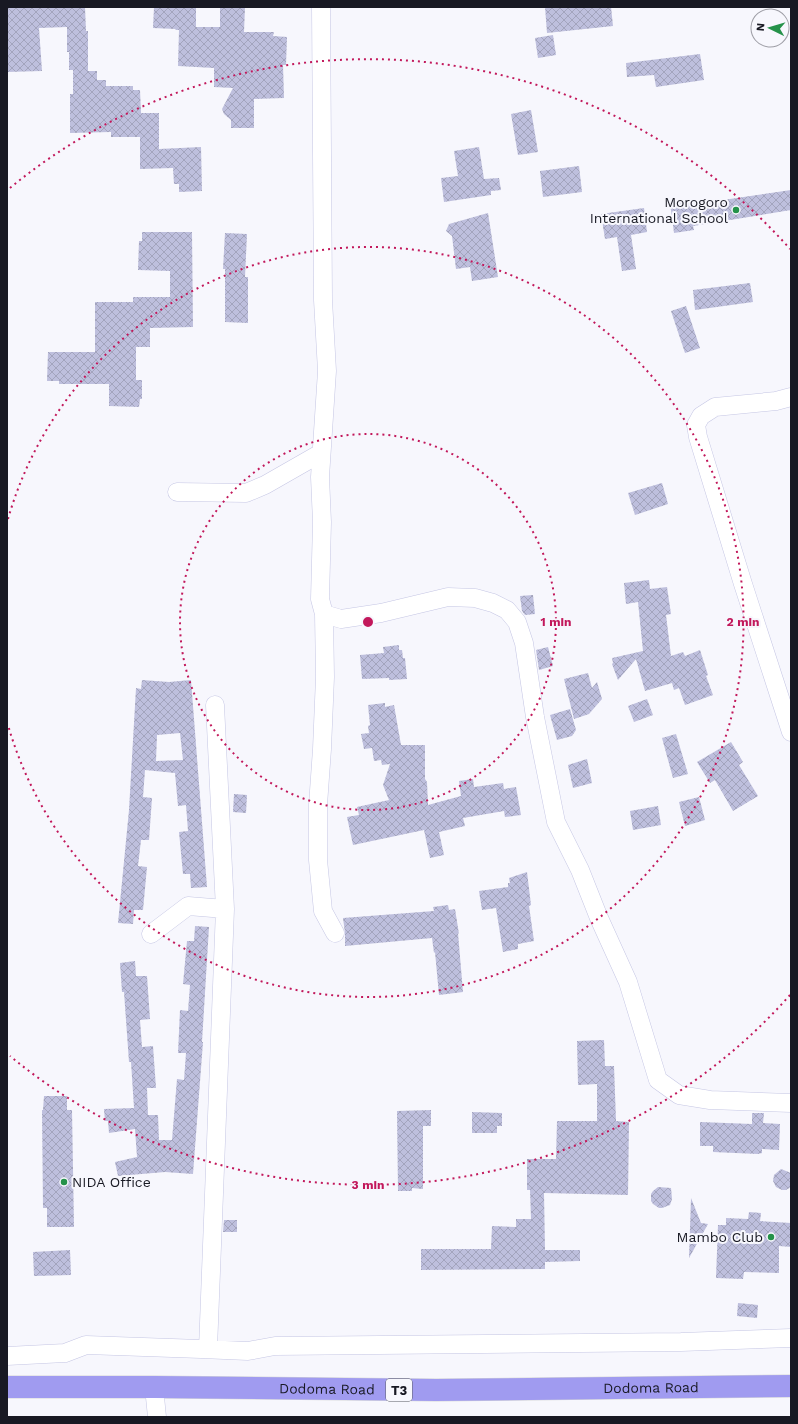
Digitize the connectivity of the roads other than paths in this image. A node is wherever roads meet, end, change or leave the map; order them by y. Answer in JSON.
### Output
{"nodes":[{"id":1,"x":321,"y":7,"type":"edge"},
{"id":2,"x":791,"y":397,"type":"edge"},
{"id":3,"x":321,"y":453,"type":"junction"},
{"id":4,"x":177,"y":492,"type":"dead end"},
{"id":5,"x":324,"y":614,"type":"junction"},
{"id":6,"x":215,"y":705,"type":"dead end"},
{"id":7,"x":791,"y":732,"type":"edge"},
{"id":8,"x":225,"y":909,"type":"junction"},
{"id":9,"x":335,"y":933,"type":"dead end"},
{"id":10,"x":151,"y":934,"type":"dead end"},
{"id":11,"x":791,"y":1103,"type":"edge"},
{"id":12,"x":791,"y":1338,"type":"edge"},
{"id":13,"x":208,"y":1349,"type":"junction"},
{"id":14,"x":7,"y":1356,"type":"edge"},
{"id":15,"x":791,"y":1386,"type":"edge"},
{"id":16,"x":7,"y":1387,"type":"edge"},
{"id":17,"x":154,"y":1387,"type":"junction"},
{"id":18,"x":157,"y":1417,"type":"edge"}],
"edges":[{"from":1,"to":3,"type":"street"},
{"from":2,"to":7,"type":"street"},
{"from":3,"to":4,"type":"street"},
{"from":3,"to":5,"type":"street"},
{"from":5,"to":9,"type":"street"},
{"from":5,"to":11,"type":"street"},
{"from":6,"to":8,"type":"street"},
{"from":8,"to":10,"type":"street"},
{"from":8,"to":13,"type":"street"},
{"from":12,"to":13,"type":"street"},
{"from":13,"to":14,"type":"street"},
{"from":15,"to":17,"type":"highway","name":"Dodoma Road","number":"T3"},
{"from":16,"to":17,"type":"highway","name":"Dodoma Road","number":"T3"},
{"from":17,"to":18,"type":"street"}]}
